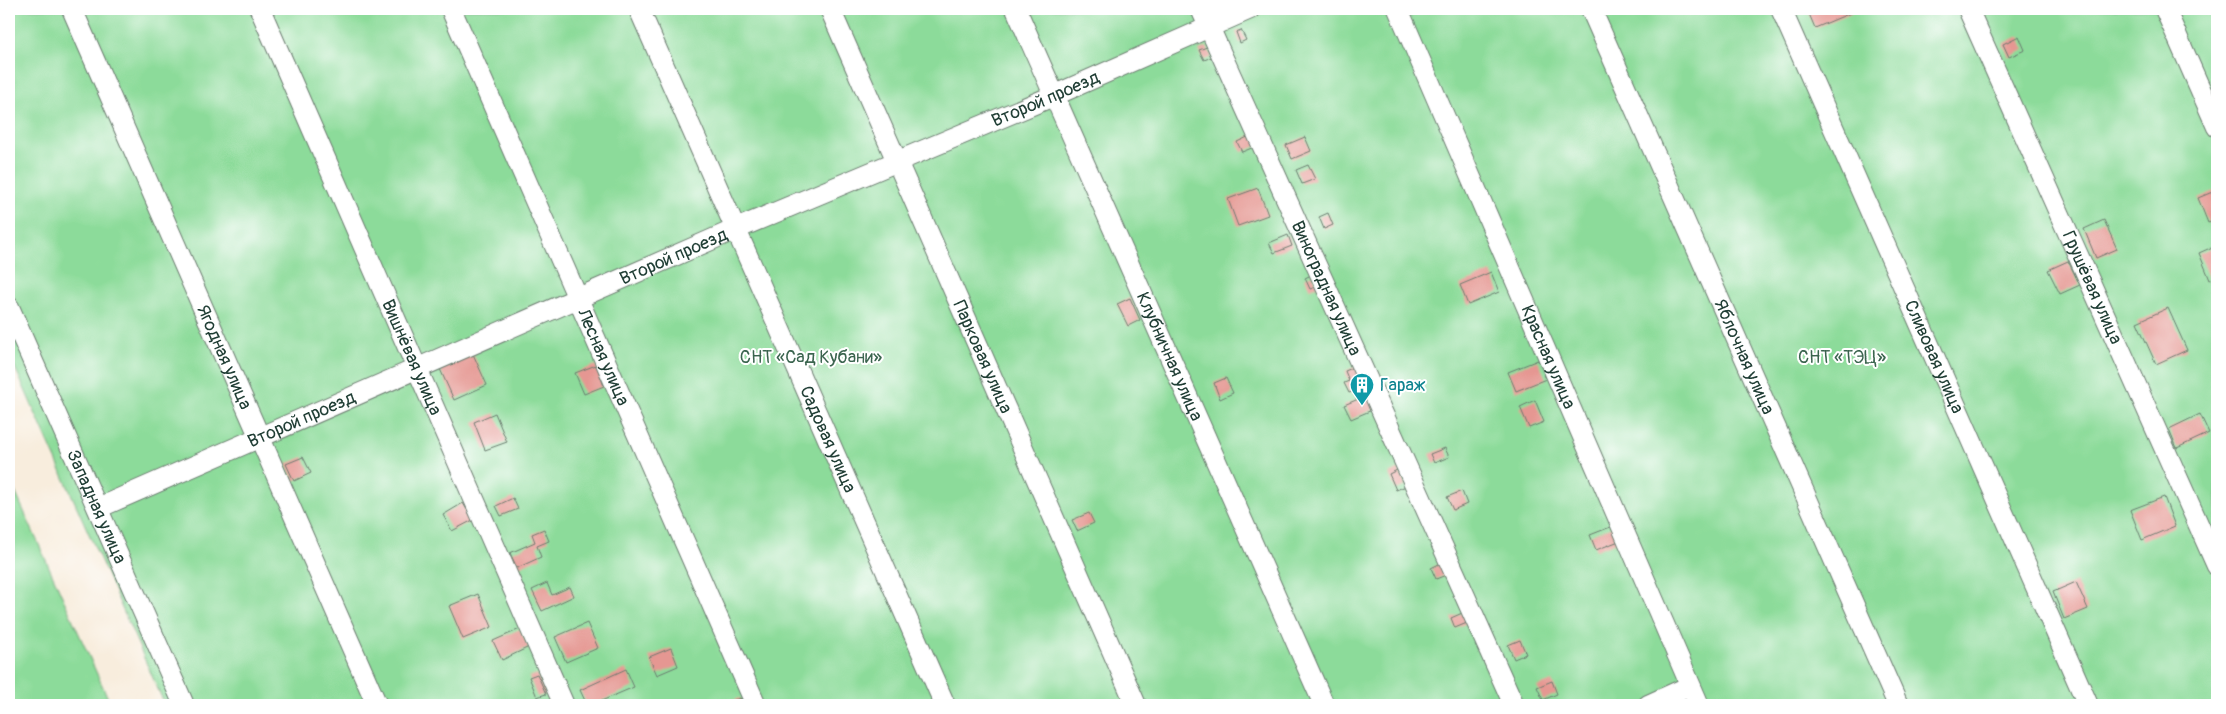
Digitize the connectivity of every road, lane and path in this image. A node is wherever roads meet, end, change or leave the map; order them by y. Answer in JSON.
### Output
{"nodes":[{"id":1,"x":72,"y":9,"type":"edge"},
{"id":2,"x":260,"y":9,"type":"edge"},
{"id":3,"x":451,"y":9,"type":"edge"},
{"id":4,"x":639,"y":9,"type":"edge"},
{"id":5,"x":830,"y":9,"type":"edge"},
{"id":6,"x":1016,"y":9,"type":"edge"},
{"id":7,"x":1250,"y":9,"type":"edge"},
{"id":8,"x":1398,"y":9,"type":"edge"},
{"id":9,"x":1591,"y":9,"type":"edge"},
{"id":10,"x":1781,"y":9,"type":"edge"},
{"id":11,"x":1968,"y":9,"type":"edge"},
{"id":12,"x":2165,"y":9,"type":"edge"},
{"id":13,"x":1205,"y":17,"type":"edge"},
{"id":14,"x":1053,"y":96,"type":"junction"},
{"id":15,"x":2217,"y":127,"type":"edge"},
{"id":16,"x":896,"y":160,"type":"junction"},
{"id":17,"x":736,"y":229,"type":"junction"},
{"id":18,"x":579,"y":298,"type":"junction"},
{"id":19,"x":9,"y":307,"type":"edge"},
{"id":20,"x":418,"y":369,"type":"junction"},
{"id":21,"x":261,"y":438,"type":"junction"},
{"id":22,"x":98,"y":508,"type":"junction"},
{"id":23,"x":2217,"y":566,"type":"edge"},
{"id":24,"x":1690,"y":686,"type":"junction"},
{"id":25,"x":184,"y":705,"type":"edge"},
{"id":26,"x":378,"y":705,"type":"edge"},
{"id":27,"x":564,"y":705,"type":"edge"},
{"id":28,"x":756,"y":705,"type":"edge"},
{"id":29,"x":945,"y":705,"type":"edge"},
{"id":30,"x":1136,"y":705,"type":"edge"},
{"id":31,"x":1324,"y":705,"type":"edge"},
{"id":32,"x":1514,"y":705,"type":"edge"},
{"id":33,"x":1648,"y":705,"type":"edge"},
{"id":34,"x":1699,"y":705,"type":"edge"},
{"id":35,"x":1898,"y":705,"type":"edge"},
{"id":36,"x":2088,"y":705,"type":"edge"}],
"edges":[{"from":1,"to":21,"type":"street","name":"Ягодная улица"},
{"from":2,"to":20,"type":"street","name":"Вишнёвая улица"},
{"from":3,"to":18,"type":"street","name":"Лесная улица"},
{"from":4,"to":17,"type":"street","name":"Садовая улица"},
{"from":5,"to":16,"type":"street","name":"Парковая улица"},
{"from":6,"to":14,"type":"street","name":"Клубничная улица"},
{"from":7,"to":13,"type":"street","name":"Второй проезд"},
{"from":8,"to":24,"type":"street","name":"Красная улица"},
{"from":9,"to":35,"type":"street","name":"Яблочная улица"},
{"from":10,"to":36,"type":"street","name":"Сливовая улица"},
{"from":11,"to":23,"type":"street","name":"Грушёвая улица"},
{"from":12,"to":15,"type":"street"},
{"from":13,"to":14,"type":"street","name":"Второй проезд"},
{"from":13,"to":32,"type":"street","name":"Виноградная улица"},
{"from":14,"to":16,"type":"street","name":"Второй проезд"},
{"from":14,"to":31,"type":"street","name":"Клубничная улица"},
{"from":16,"to":17,"type":"street","name":"Второй проезд"},
{"from":16,"to":30,"type":"street","name":"Парковая улица"},
{"from":17,"to":18,"type":"street","name":"Второй проезд"},
{"from":17,"to":29,"type":"street","name":"Садовая улица"},
{"from":18,"to":20,"type":"street","name":"Второй проезд"},
{"from":18,"to":28,"type":"street","name":"Лесная улица"},
{"from":19,"to":22,"type":"street","name":"Западная улица"},
{"from":20,"to":21,"type":"street","name":"Второй проезд"},
{"from":20,"to":27,"type":"street","name":"Вишнёвая улица"},
{"from":21,"to":22,"type":"street","name":"Второй проезд"},
{"from":21,"to":26,"type":"street","name":"Ягодная улица"},
{"from":22,"to":25,"type":"street","name":"Западная улица"},
{"from":24,"to":33,"type":"street"},
{"from":24,"to":34,"type":"street","name":"Красная улица"}]}
